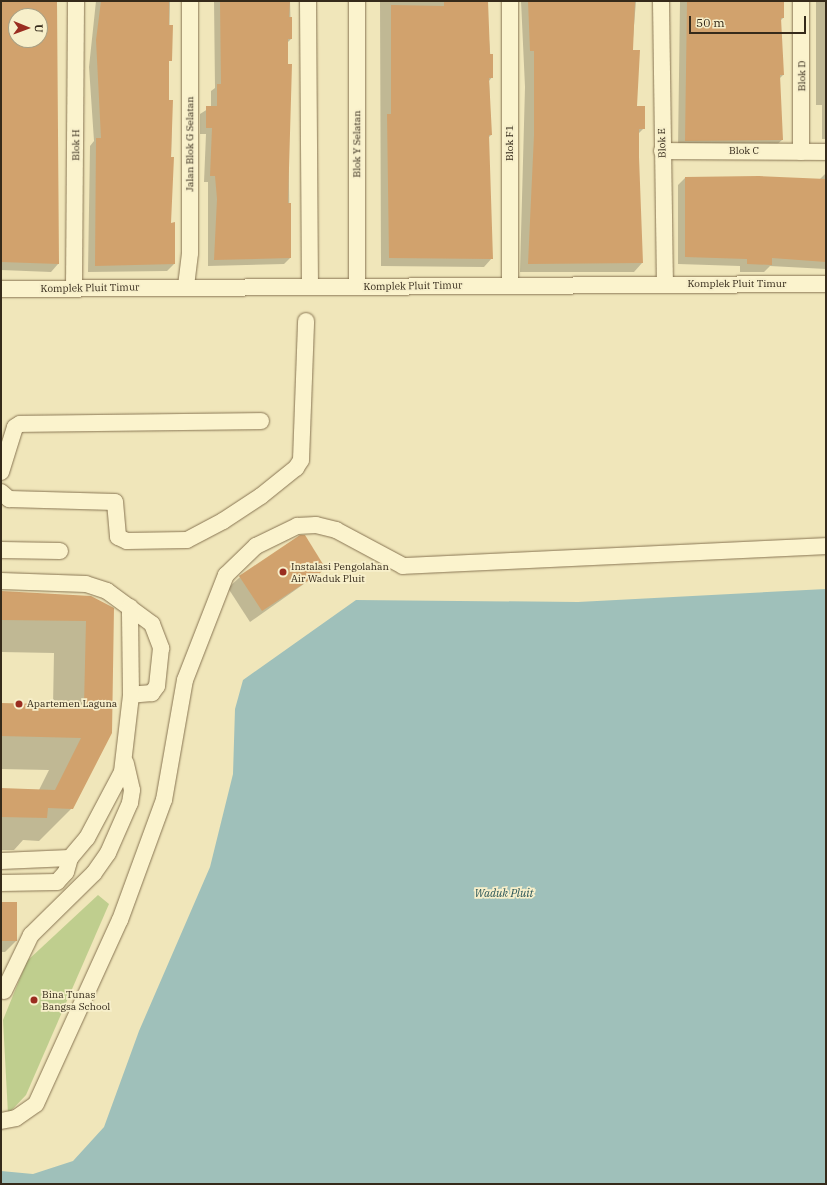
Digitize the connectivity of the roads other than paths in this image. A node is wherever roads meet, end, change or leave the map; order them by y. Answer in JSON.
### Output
{"nodes":[{"id":1,"x":76,"y":1,"type":"edge"},
{"id":2,"x":190,"y":1,"type":"edge"},
{"id":3,"x":308,"y":1,"type":"edge"},
{"id":4,"x":357,"y":1,"type":"edge"},
{"id":5,"x":510,"y":1,"type":"edge"},
{"id":6,"x":661,"y":1,"type":"edge"},
{"id":7,"x":801,"y":1,"type":"edge"},
{"id":8,"x":662,"y":151,"type":"junction"},
{"id":9,"x":801,"y":152,"type":"junction"},
{"id":10,"x":826,"y":152,"type":"edge"},
{"id":11,"x":665,"y":284,"type":"junction"},
{"id":12,"x":826,"y":284,"type":"edge"},
{"id":13,"x":510,"y":285,"type":"junction"},
{"id":14,"x":186,"y":286,"type":"junction"},
{"id":15,"x":310,"y":286,"type":"junction"},
{"id":16,"x":357,"y":287,"type":"junction"},
{"id":17,"x":1,"y":289,"type":"edge"},
{"id":18,"x":74,"y":289,"type":"junction"},
{"id":19,"x":306,"y":321,"type":"dead end"},
{"id":20,"x":261,"y":421,"type":"dead end"},
{"id":21,"x":1,"y":472,"type":"edge"},
{"id":22,"x":1,"y":492,"type":"edge"},
{"id":23,"x":826,"y":546,"type":"edge"},
{"id":24,"x":1,"y":550,"type":"edge"},
{"id":25,"x":60,"y":550,"type":"dead end"},
{"id":26,"x":1,"y":581,"type":"edge"},
{"id":27,"x":130,"y":607,"type":"junction"},
{"id":28,"x":131,"y":696,"type":"junction"},
{"id":29,"x":126,"y":763,"type":"junction"},
{"id":30,"x":1,"y":861,"type":"edge"},
{"id":31,"x":64,"y":871,"type":"junction"},
{"id":32,"x":85,"y":882,"type":"junction"},
{"id":33,"x":1,"y":884,"type":"edge"},
{"id":34,"x":64,"y":902,"type":"junction"},
{"id":35,"x":4,"y":991,"type":"dead end"},
{"id":36,"x":1,"y":1121,"type":"edge"}],
"edges":[{"from":1,"to":18,"type":"street","name":"Blok H"},
{"from":2,"to":14,"type":"street","name":"Jalan Blok G Selatan"},
{"from":3,"to":15,"type":"street"},
{"from":4,"to":16,"type":"street","name":"Blok Y Selatan"},
{"from":5,"to":13,"type":"street","name":"Blok F1"},
{"from":6,"to":8,"type":"street","name":"Blok E"},
{"from":7,"to":9,"type":"street","name":"Blok D"},
{"from":8,"to":9,"type":"street","name":"Blok C"},
{"from":8,"to":11,"type":"street","name":"Blok E"},
{"from":9,"to":10,"type":"street","name":"Blok C"},
{"from":11,"to":12,"type":"street","name":"Komplek Pluit Timur"},
{"from":11,"to":13,"type":"street","name":"Komplek Pluit Timur"},
{"from":13,"to":16,"type":"street","name":"Komplek Pluit Timur"},
{"from":14,"to":15,"type":"street","name":"Komplek Pluit Timur"},
{"from":14,"to":18,"type":"street","name":"Komplek Pluit Timur"},
{"from":15,"to":16,"type":"street","name":"Komplek Pluit Timur"},
{"from":17,"to":18,"type":"street","name":"Komplek Pluit Timur"},
{"from":19,"to":22,"type":"street"},
{"from":20,"to":21,"type":"street"},
{"from":23,"to":36,"type":"street"},
{"from":24,"to":25,"type":"street"},
{"from":26,"to":27,"type":"street"},
{"from":27,"to":28,"type":"street"},
{"from":27,"to":28,"type":"street"},
{"from":28,"to":29,"type":"street"},
{"from":29,"to":31,"type":"street"},
{"from":29,"to":32,"type":"street"},
{"from":30,"to":31,"type":"street"},
{"from":31,"to":32,"type":"street"},
{"from":31,"to":33,"type":"street"},
{"from":31,"to":34,"type":"street"},
{"from":32,"to":34,"type":"street"},
{"from":34,"to":35,"type":"street"}]}
